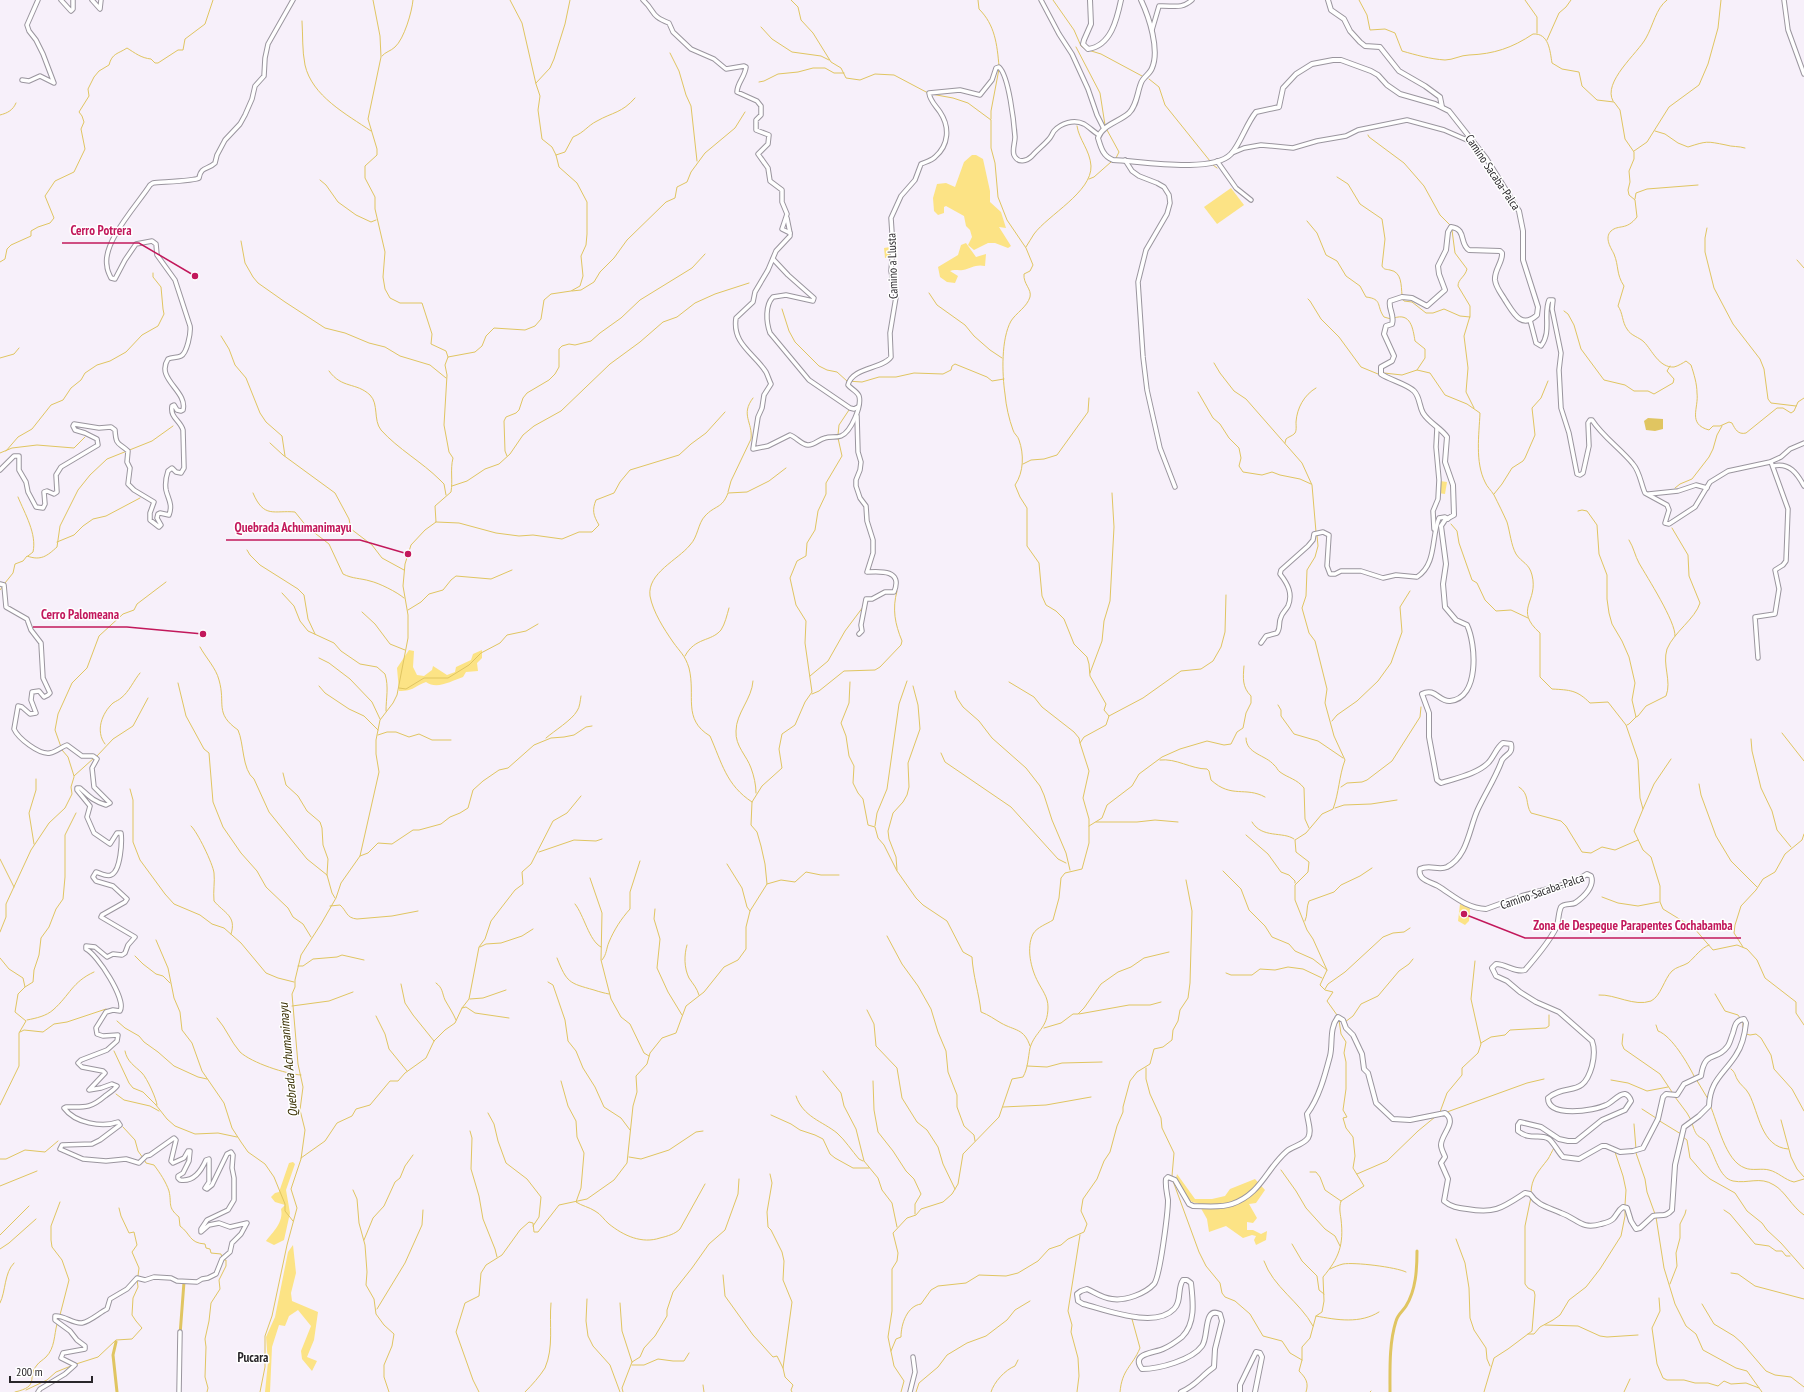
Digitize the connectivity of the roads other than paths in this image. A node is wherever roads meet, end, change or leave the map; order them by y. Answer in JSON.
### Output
{"nodes":[{"id":1,"x":38,"y":0,"type":"edge"},
{"id":2,"x":62,"y":0,"type":"edge"},
{"id":3,"x":73,"y":0,"type":"edge"},
{"id":4,"x":92,"y":0,"type":"edge"},
{"id":5,"x":101,"y":0,"type":"edge"},
{"id":6,"x":292,"y":0,"type":"edge"},
{"id":7,"x":643,"y":0,"type":"edge"},
{"id":8,"x":1041,"y":0,"type":"edge"},
{"id":9,"x":1090,"y":0,"type":"edge"},
{"id":10,"x":1121,"y":0,"type":"edge"},
{"id":11,"x":1141,"y":0,"type":"edge"},
{"id":12,"x":1192,"y":0,"type":"edge"},
{"id":13,"x":1328,"y":0,"type":"edge"},
{"id":14,"x":1784,"y":0,"type":"edge"},
{"id":15,"x":1152,"y":30,"type":"junction"},
{"id":16,"x":1804,"y":74,"type":"edge"},
{"id":17,"x":22,"y":80,"type":"dead end"},
{"id":18,"x":1442,"y":107,"type":"junction"},
{"id":19,"x":1104,"y":129,"type":"junction"},
{"id":20,"x":1099,"y":135,"type":"junction"},
{"id":21,"x":1474,"y":143,"type":"junction"},
{"id":22,"x":1232,"y":153,"type":"junction"},
{"id":23,"x":1125,"y":160,"type":"junction"},
{"id":24,"x":1217,"y":161,"type":"junction"},
{"id":25,"x":1251,"y":200,"type":"dead end"},
{"id":26,"x":787,"y":218,"type":"junction"},
{"id":27,"x":790,"y":233,"type":"junction"},
{"id":28,"x":773,"y":259,"type":"junction"},
{"id":29,"x":1530,"y":320,"type":"junction"},
{"id":30,"x":858,"y":407,"type":"junction"},
{"id":31,"x":857,"y":415,"type":"junction"},
{"id":32,"x":1437,"y":428,"type":"junction"},
{"id":33,"x":1804,"y":443,"type":"edge"},
{"id":34,"x":1772,"y":464,"type":"junction"},
{"id":35,"x":0,"y":470,"type":"edge"},
{"id":36,"x":1804,"y":486,"type":"edge"},
{"id":37,"x":1175,"y":487,"type":"dead end"},
{"id":38,"x":1707,"y":488,"type":"junction"},
{"id":39,"x":1647,"y":494,"type":"junction"},
{"id":40,"x":1448,"y":519,"type":"junction"},
{"id":41,"x":1434,"y":532,"type":"junction"},
{"id":42,"x":0,"y":584,"type":"edge"},
{"id":43,"x":859,"y":634,"type":"dead end"},
{"id":44,"x":1261,"y":643,"type":"dead end"},
{"id":45,"x":1758,"y":658,"type":"dead end"},
{"id":46,"x":180,"y":1332,"type":"dead end"},
{"id":47,"x":913,"y":1358,"type":"dead end"},
{"id":48,"x":38,"y":1392,"type":"edge"},
{"id":49,"x":179,"y":1392,"type":"edge"},
{"id":50,"x":910,"y":1392,"type":"edge"},
{"id":51,"x":1181,"y":1392,"type":"edge"},
{"id":52,"x":1240,"y":1392,"type":"edge"},
{"id":53,"x":1255,"y":1392,"type":"edge"}],
"edges":[{"from":1,"to":17,"type":"street"},
{"from":2,"to":3,"type":"street"},
{"from":4,"to":5,"type":"street"},
{"from":6,"to":35,"type":"street"},
{"from":7,"to":26,"type":"street"},
{"from":8,"to":19,"type":"street"},
{"from":9,"to":10,"type":"street"},
{"from":11,"to":15,"type":"street"},
{"from":12,"to":15,"type":"street"},
{"from":13,"to":18,"type":"street"},
{"from":14,"to":16,"type":"street"},
{"from":15,"to":19,"type":"street"},
{"from":18,"to":21,"type":"street","name":"Camino Sacaba-Palca"},
{"from":18,"to":22,"type":"street","name":"Camino Sacaba-Palca"},
{"from":19,"to":20,"type":"street"},
{"from":20,"to":23,"type":"street"},
{"from":20,"to":30,"type":"street","name":"Camino a Llusta"},
{"from":21,"to":22,"type":"street"},
{"from":21,"to":29,"type":"street","name":"Camino Sacaba-Palca"},
{"from":22,"to":24,"type":"street"},
{"from":23,"to":24,"type":"street"},
{"from":23,"to":37,"type":"street"},
{"from":24,"to":25,"type":"street"},
{"from":26,"to":27,"type":"street"},
{"from":26,"to":27,"type":"street"},
{"from":27,"to":28,"type":"street"},
{"from":28,"to":30,"type":"street"},
{"from":28,"to":31,"type":"street"},
{"from":29,"to":32,"type":"street","name":"Camino Sacaba-Palca"},
{"from":29,"to":39,"type":"street"},
{"from":30,"to":31,"type":"street"},
{"from":31,"to":43,"type":"street"},
{"from":32,"to":40,"type":"street","name":"Camino Sacaba-Palca"},
{"from":32,"to":41,"type":"street"},
{"from":33,"to":34,"type":"street"},
{"from":34,"to":36,"type":"street"},
{"from":34,"to":38,"type":"street"},
{"from":34,"to":45,"type":"street"},
{"from":38,"to":39,"type":"street"},
{"from":38,"to":39,"type":"street"},
{"from":40,"to":41,"type":"street"},
{"from":40,"to":51,"type":"street","name":"Camino Sacaba-Palca"},
{"from":41,"to":44,"type":"street"},
{"from":42,"to":48,"type":"street"},
{"from":46,"to":49,"type":"street"},
{"from":47,"to":50,"type":"street"},
{"from":52,"to":53,"type":"street"}]}
